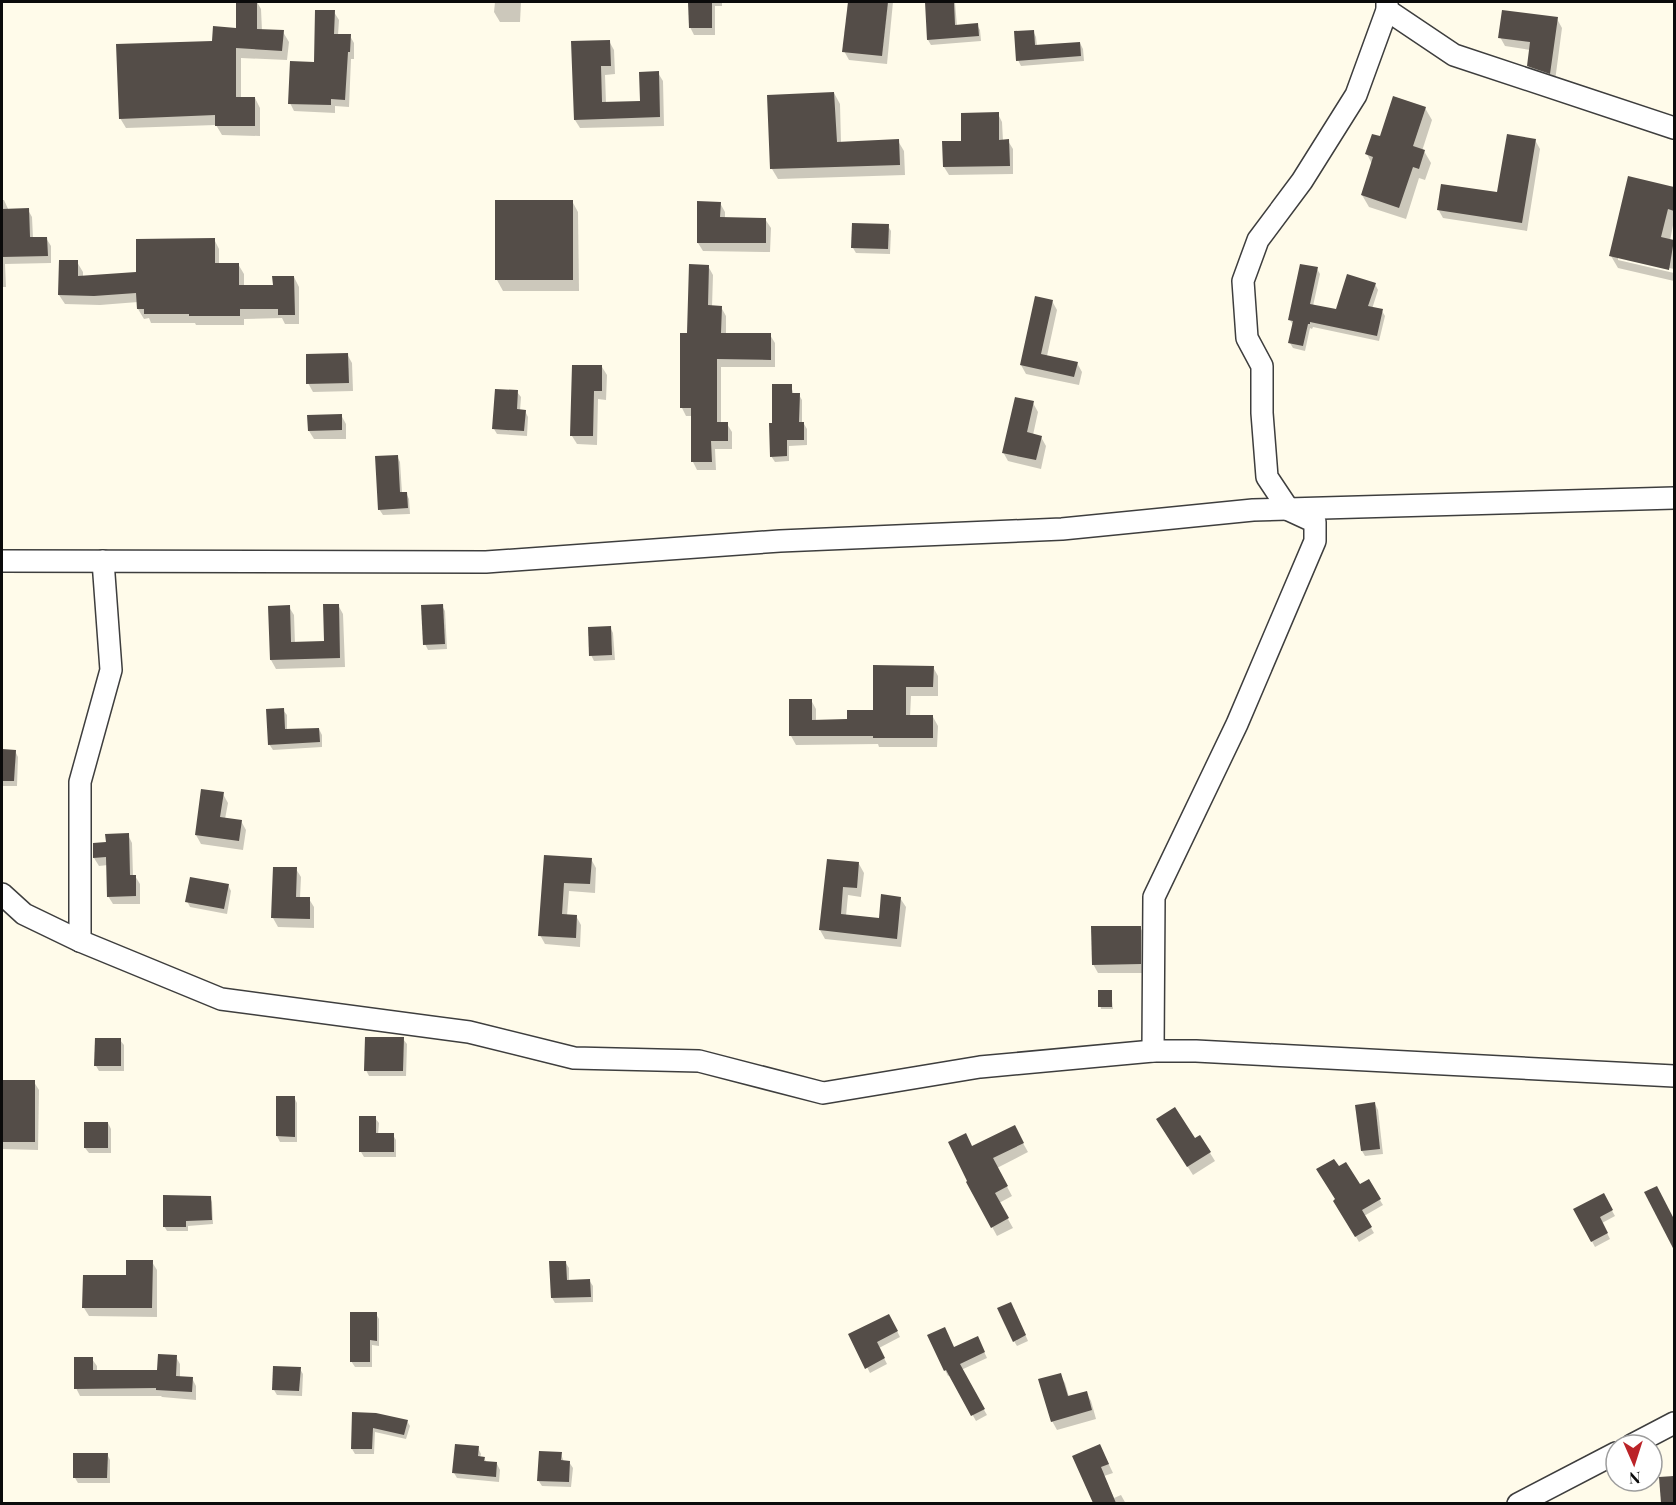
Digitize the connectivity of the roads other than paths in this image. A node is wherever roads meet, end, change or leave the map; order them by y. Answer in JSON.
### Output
{"nodes":[{"id":1,"x":1387,"y":6,"type":"edge"},
{"id":2,"x":1674,"y":128,"type":"edge"},
{"id":3,"x":1674,"y":498,"type":"edge"},
{"id":4,"x":1289,"y":510,"type":"junction"},
{"id":5,"x":2,"y":561,"type":"edge"},
{"id":6,"x":103,"y":561,"type":"junction"},
{"id":7,"x":2,"y":894,"type":"edge"},
{"id":8,"x":80,"y":941,"type":"junction"},
{"id":9,"x":1153,"y":1051,"type":"junction"},
{"id":10,"x":1674,"y":1076,"type":"edge"},
{"id":11,"x":1674,"y":1423,"type":"edge"},
{"id":12,"x":1655,"y":1433,"type":"edge"},
{"id":13,"x":1604,"y":1459,"type":"edge"},
{"id":14,"x":1518,"y":1503,"type":"edge"}],
"edges":[{"from":1,"to":2,"type":"street"},
{"from":1,"to":4,"type":"street"},
{"from":3,"to":4,"type":"street"},
{"from":4,"to":6,"type":"street"},
{"from":4,"to":9,"type":"street"},
{"from":5,"to":6,"type":"street"},
{"from":6,"to":8,"type":"street"},
{"from":7,"to":8,"type":"street"},
{"from":8,"to":9,"type":"street"},
{"from":9,"to":10,"type":"street"},
{"from":11,"to":12,"type":"street"},
{"from":13,"to":14,"type":"street"}]}
